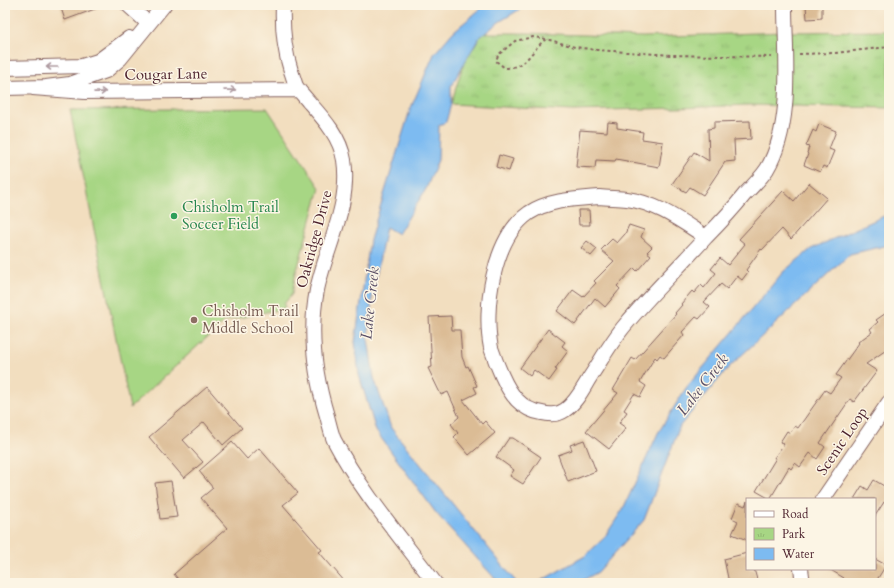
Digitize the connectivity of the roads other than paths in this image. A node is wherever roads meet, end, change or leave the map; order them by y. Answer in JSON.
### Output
{"nodes":[{"id":1,"x":128,"y":5,"type":"edge"},
{"id":2,"x":164,"y":5,"type":"edge"},
{"id":3,"x":283,"y":5,"type":"edge"},
{"id":4,"x":785,"y":5,"type":"edge"},
{"id":5,"x":148,"y":23,"type":"junction"},
{"id":6,"x":5,"y":68,"type":"edge"},
{"id":7,"x":5,"y":88,"type":"edge"},
{"id":8,"x":33,"y":88,"type":"junction"},
{"id":9,"x":299,"y":90,"type":"junction"},
{"id":10,"x":706,"y":237,"type":"junction"},
{"id":11,"x":889,"y":402,"type":"edge"},
{"id":12,"x":824,"y":498,"type":"edge"},
{"id":13,"x":801,"y":570,"type":"edge"},
{"id":14,"x":435,"y":583,"type":"edge"},
{"id":15,"x":803,"y":583,"type":"edge"}],
"edges":[{"from":1,"to":5,"type":"street"},
{"from":2,"to":5,"type":"street"},
{"from":3,"to":9,"type":"street","name":"Oakridge Drive"},
{"from":4,"to":10,"type":"street"},
{"from":5,"to":6,"type":"street","one_way":true},
{"from":5,"to":8,"type":"street"},
{"from":7,"to":8,"type":"street"},
{"from":8,"to":9,"type":"street","name":"Cougar Lane","one_way":true},
{"from":9,"to":14,"type":"street","name":"Oakridge Drive"},
{"from":10,"to":10,"type":"street"},
{"from":11,"to":12,"type":"street","name":"Scenic Loop"},
{"from":13,"to":15,"type":"street"}]}
